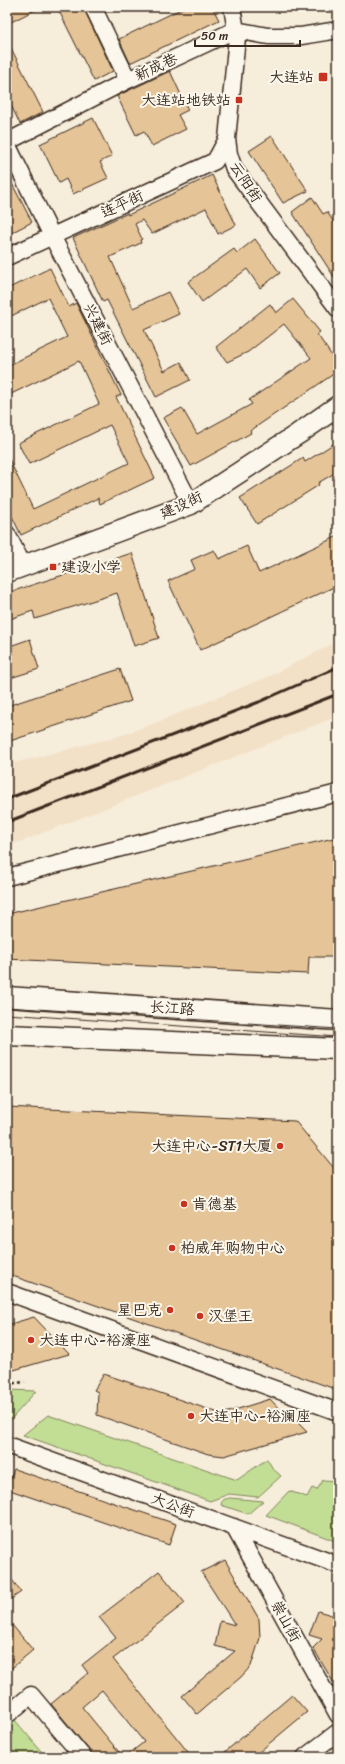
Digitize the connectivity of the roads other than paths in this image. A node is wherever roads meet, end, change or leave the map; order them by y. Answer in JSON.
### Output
{"nodes":[{"id":1,"x":93,"y":7,"type":"edge"},
{"id":2,"x":232,"y":7,"type":"edge"},
{"id":3,"x":235,"y":30,"type":"junction"},
{"id":4,"x":338,"y":30,"type":"edge"},
{"id":5,"x":128,"y":80,"type":"junction"},
{"id":6,"x":227,"y":139,"type":"junction"},
{"id":7,"x":7,"y":143,"type":"edge"},
{"id":8,"x":52,"y":236,"type":"junction"},
{"id":9,"x":7,"y":257,"type":"edge"},
{"id":10,"x":338,"y":309,"type":"edge"},
{"id":11,"x":338,"y":406,"type":"edge"},
{"id":12,"x":191,"y":504,"type":"junction"},
{"id":13,"x":7,"y":534,"type":"edge"},
{"id":14,"x":16,"y":570,"type":"edge"},
{"id":15,"x":338,"y":793,"type":"edge"},
{"id":16,"x":7,"y":877,"type":"edge"},
{"id":17,"x":7,"y":997,"type":"edge"},
{"id":18,"x":338,"y":1020,"type":"edge"},
{"id":19,"x":7,"y":1035,"type":"edge"},
{"id":20,"x":338,"y":1049,"type":"edge"},
{"id":21,"x":7,"y":1292,"type":"edge"},
{"id":22,"x":338,"y":1412,"type":"edge"},
{"id":23,"x":7,"y":1445,"type":"edge"},
{"id":24,"x":234,"y":1527,"type":"junction"},
{"id":25,"x":338,"y":1565,"type":"edge"},
{"id":26,"x":7,"y":1715,"type":"edge"},
{"id":27,"x":338,"y":1715,"type":"edge"},
{"id":28,"x":338,"y":1732,"type":"edge"},
{"id":29,"x":83,"y":1757,"type":"edge"},
{"id":30,"x":305,"y":1757,"type":"edge"}],
"edges":[{"from":1,"to":5,"type":"street"},
{"from":2,"to":3,"type":"street","name":"云阳街"},
{"from":3,"to":4,"type":"street"},
{"from":3,"to":5,"type":"street","name":"新成巷"},
{"from":3,"to":6,"type":"street","name":"云阳街"},
{"from":5,"to":7,"type":"street","name":"新成巷"},
{"from":6,"to":8,"type":"street","name":"连平街"},
{"from":6,"to":10,"type":"street","name":"云阳街"},
{"from":7,"to":8,"type":"street","name":"兴建街"},
{"from":8,"to":9,"type":"street","name":"连平街"},
{"from":8,"to":12,"type":"street","name":"兴建街"},
{"from":11,"to":12,"type":"main road","name":"建设街"},
{"from":12,"to":14,"type":"main road","name":"建设街"},
{"from":13,"to":14,"type":"street"},
{"from":15,"to":16,"type":"street"},
{"from":17,"to":18,"type":"main road","name":"长江路"},
{"from":19,"to":20,"type":"main road"},
{"from":21,"to":22,"type":"street"},
{"from":23,"to":24,"type":"street","name":"大公街"},
{"from":24,"to":25,"type":"street","name":"大公街"},
{"from":24,"to":27,"type":"street","name":"崇山街"},
{"from":26,"to":29,"type":"street"},
{"from":28,"to":30,"type":"street"}]}
